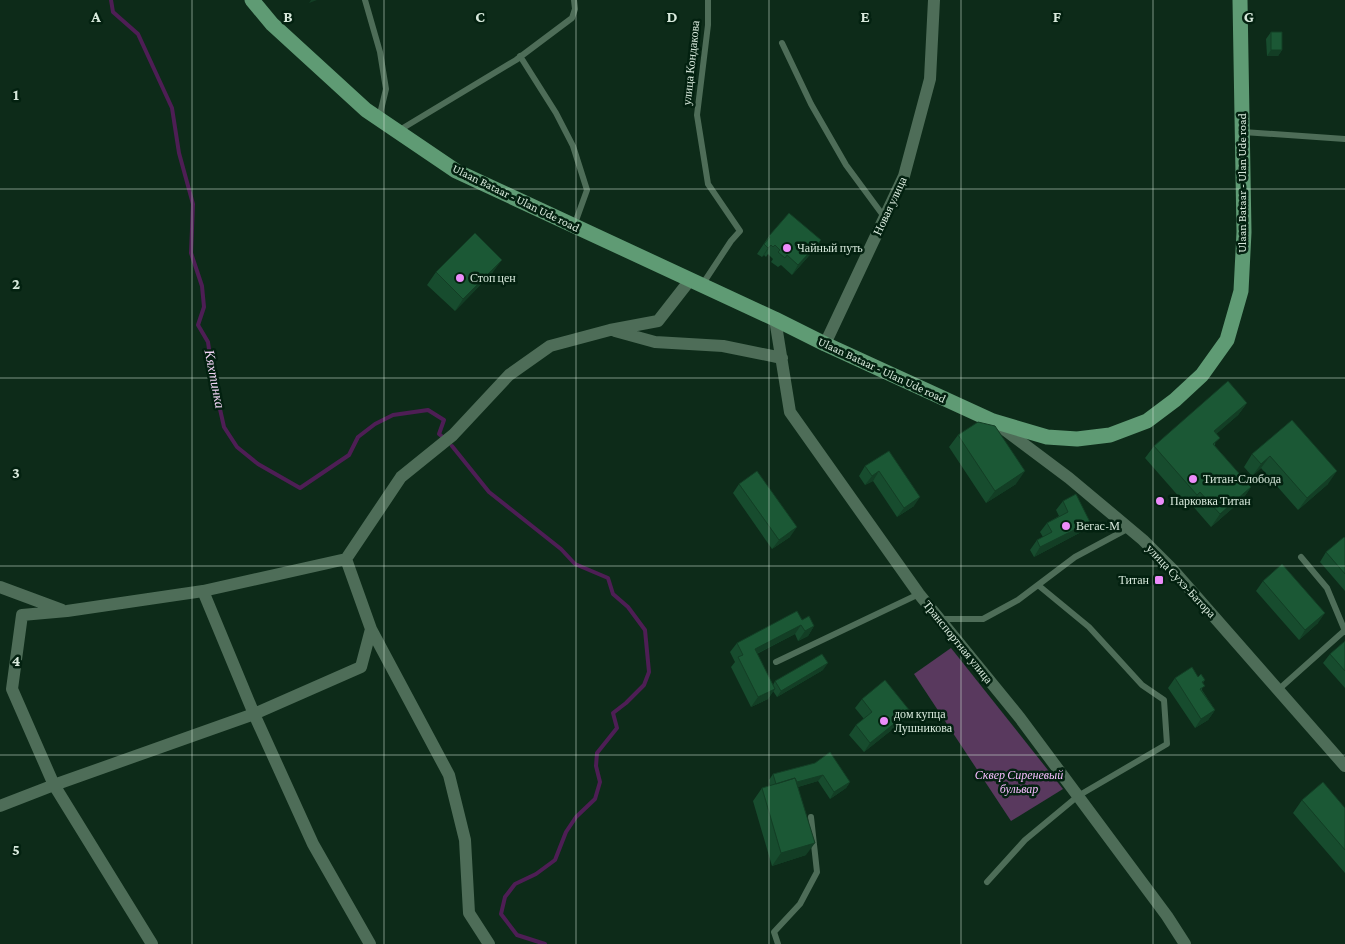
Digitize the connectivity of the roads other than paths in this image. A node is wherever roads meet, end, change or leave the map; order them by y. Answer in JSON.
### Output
{"nodes":[{"id":1,"x":252,"y":0,"type":"edge"},
{"id":2,"x":365,"y":0,"type":"edge"},
{"id":3,"x":574,"y":0,"type":"edge"},
{"id":4,"x":708,"y":0,"type":"edge"},
{"id":5,"x":934,"y":0,"type":"edge"},
{"id":6,"x":1240,"y":1,"type":"edge"},
{"id":7,"x":782,"y":43,"type":"dead end"},
{"id":8,"x":520,"y":56,"type":"junction"},
{"id":9,"x":379,"y":119,"type":"junction"},
{"id":10,"x":397,"y":131,"type":"junction"},
{"id":11,"x":1242,"y":132,"type":"junction"},
{"id":12,"x":1345,"y":139,"type":"edge"},
{"id":13,"x":885,"y":218,"type":"junction"},
{"id":14,"x":574,"y":227,"type":"junction"},
{"id":15,"x":696,"y":283,"type":"junction"},
{"id":16,"x":775,"y":319,"type":"junction"},
{"id":17,"x":610,"y":330,"type":"junction"},
{"id":18,"x":825,"y":344,"type":"junction"},
{"id":19,"x":782,"y":358,"type":"junction"},
{"id":20,"x":993,"y":420,"type":"junction"},
{"id":21,"x":1129,"y":528,"type":"junction"},
{"id":22,"x":1301,"y":557,"type":"dead end"},
{"id":23,"x":346,"y":559,"type":"junction"},
{"id":24,"x":1038,"y":585,"type":"junction"},
{"id":25,"x":0,"y":586,"type":"edge"},
{"id":26,"x":202,"y":591,"type":"junction"},
{"id":27,"x":919,"y":594,"type":"junction"},
{"id":28,"x":67,"y":612,"type":"junction"},
{"id":29,"x":940,"y":619,"type":"junction"},
{"id":30,"x":371,"y":629,"type":"junction"},
{"id":31,"x":1345,"y":631,"type":"edge"},
{"id":32,"x":776,"y":662,"type":"dead end"},
{"id":33,"x":1278,"y":690,"type":"junction"},
{"id":34,"x":254,"y":714,"type":"junction"},
{"id":35,"x":1345,"y":766,"type":"edge"},
{"id":36,"x":54,"y":785,"type":"junction"},
{"id":37,"x":1078,"y":796,"type":"junction"},
{"id":38,"x":0,"y":806,"type":"edge"},
{"id":39,"x":811,"y":817,"type":"dead end"},
{"id":40,"x":987,"y":882,"type":"dead end"},
{"id":41,"x":152,"y":944,"type":"edge"},
{"id":42,"x":370,"y":944,"type":"edge"},
{"id":43,"x":490,"y":944,"type":"edge"},
{"id":44,"x":778,"y":944,"type":"edge"},
{"id":45,"x":1184,"y":944,"type":"edge"}],
"edges":[{"from":1,"to":9,"type":"main road","name":"Ulaan Bataar - Ulan Ude road"},
{"from":2,"to":9,"type":"lane"},
{"from":3,"to":8,"type":"lane"},
{"from":4,"to":15,"type":"lane","name":"улица Кондакова"},
{"from":5,"to":13,"type":"street","name":"Новая улица"},
{"from":6,"to":11,"type":"main road","name":"Ulaan Bataar - Ulan Ude road"},
{"from":7,"to":13,"type":"lane"},
{"from":8,"to":10,"type":"lane"},
{"from":8,"to":14,"type":"lane"},
{"from":9,"to":10,"type":"main road","name":"Ulaan Bataar - Ulan Ude road"},
{"from":10,"to":14,"type":"main road","name":"Ulaan Bataar - Ulan Ude road"},
{"from":11,"to":12,"type":"lane"},
{"from":11,"to":20,"type":"main road","name":"Ulaan Bataar - Ulan Ude road"},
{"from":13,"to":18,"type":"street","name":"Новая улица"},
{"from":14,"to":15,"type":"main road","name":"Ulaan Bataar - Ulan Ude road"},
{"from":15,"to":16,"type":"main road","name":"Ulaan Bataar - Ulan Ude road"},
{"from":15,"to":17,"type":"street"},
{"from":16,"to":18,"type":"main road","name":"Ulaan Bataar - Ulan Ude road"},
{"from":16,"to":19,"type":"street","name":"Транспортная улица"},
{"from":17,"to":19,"type":"street"},
{"from":17,"to":23,"type":"street"},
{"from":18,"to":20,"type":"main road","name":"Ulaan Bataar - Ulan Ude road"},
{"from":19,"to":27,"type":"street","name":"Транспортная улица"},
{"from":20,"to":21,"type":"street","name":"улица Сухэ-Батора"},
{"from":21,"to":24,"type":"lane"},
{"from":21,"to":33,"type":"street","name":"улица Сухэ-Батора"},
{"from":22,"to":31,"type":"lane"},
{"from":23,"to":26,"type":"street"},
{"from":23,"to":30,"type":"street"},
{"from":24,"to":29,"type":"lane"},
{"from":24,"to":37,"type":"lane"},
{"from":25,"to":28,"type":"street"},
{"from":26,"to":28,"type":"street"},
{"from":26,"to":34,"type":"street"},
{"from":27,"to":29,"type":"street","name":"Транспортная улица"},
{"from":27,"to":32,"type":"lane"},
{"from":28,"to":36,"type":"street"},
{"from":29,"to":37,"type":"street","name":"Транспортная улица"},
{"from":30,"to":34,"type":"street"},
{"from":30,"to":43,"type":"street"},
{"from":31,"to":33,"type":"lane"},
{"from":33,"to":35,"type":"street","name":"улица Сухэ-Батора"},
{"from":34,"to":36,"type":"street"},
{"from":34,"to":42,"type":"street"},
{"from":36,"to":38,"type":"street"},
{"from":36,"to":41,"type":"street"},
{"from":37,"to":40,"type":"lane"},
{"from":37,"to":45,"type":"street","name":"Транспортная улица"},
{"from":39,"to":44,"type":"lane"}]}
